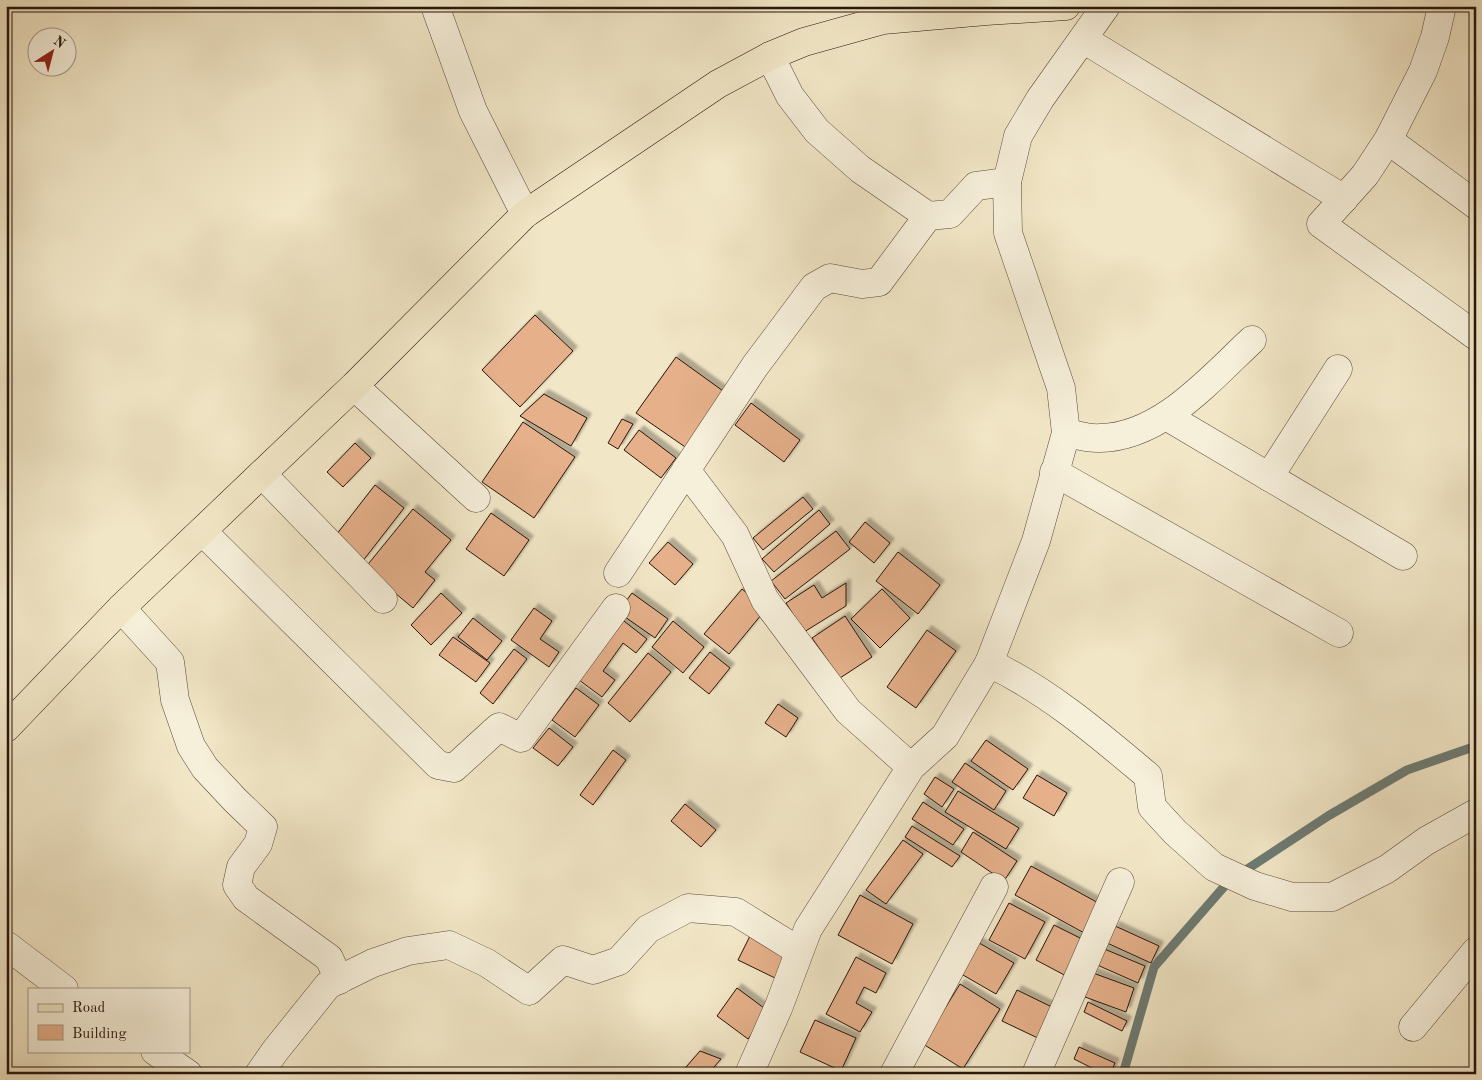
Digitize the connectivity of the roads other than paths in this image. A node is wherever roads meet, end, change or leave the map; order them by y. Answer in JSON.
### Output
{"nodes":[{"id":1,"x":435,"y":6,"type":"edge"},
{"id":2,"x":1066,"y":6,"type":"edge"},
{"id":3,"x":1106,"y":6,"type":"edge"},
{"id":4,"x":1442,"y":6,"type":"edge"},
{"id":5,"x":1083,"y":39,"type":"junction"},
{"id":6,"x":770,"y":56,"type":"junction"},
{"id":7,"x":1388,"y":140,"type":"junction"},
{"id":8,"x":1007,"y":182,"type":"junction"},
{"id":9,"x":1344,"y":199,"type":"junction"},
{"id":10,"x":1476,"y":205,"type":"edge"},
{"id":11,"x":525,"y":214,"type":"junction"},
{"id":12,"x":928,"y":216,"type":"junction"},
{"id":13,"x":1476,"y":336,"type":"edge"},
{"id":14,"x":1252,"y":340,"type":"dead end"},
{"id":15,"x":1338,"y":369,"type":"dead end"},
{"id":16,"x":354,"y":386,"type":"junction"},
{"id":17,"x":1166,"y":416,"type":"junction"},
{"id":18,"x":1066,"y":433,"type":"junction"},
{"id":19,"x":686,"y":470,"type":"junction"},
{"id":20,"x":1054,"y":472,"type":"junction"},
{"id":21,"x":262,"y":474,"type":"junction"},
{"id":22,"x":1269,"y":477,"type":"junction"},
{"id":23,"x":476,"y":498,"type":"dead end"},
{"id":24,"x":202,"y":531,"type":"junction"},
{"id":25,"x":1403,"y":556,"type":"dead end"},
{"id":26,"x":618,"y":573,"type":"dead end"},
{"id":27,"x":383,"y":599,"type":"dead end"},
{"id":28,"x":121,"y":608,"type":"junction"},
{"id":29,"x":616,"y":608,"type":"dead end"},
{"id":30,"x":1338,"y":633,"type":"dead end"},
{"id":31,"x":989,"y":662,"type":"junction"},
{"id":32,"x":6,"y":728,"type":"edge"},
{"id":33,"x":911,"y":767,"type":"junction"},
{"id":34,"x":1476,"y":812,"type":"edge"},
{"id":35,"x":1120,"y":882,"type":"dead end"},
{"id":36,"x":994,"y":886,"type":"dead end"},
{"id":37,"x":6,"y":945,"type":"edge"},
{"id":38,"x":799,"y":951,"type":"junction"},
{"id":39,"x":1476,"y":952,"type":"edge"},
{"id":40,"x":339,"y":980,"type":"junction"},
{"id":41,"x":63,"y":988,"type":"edge"},
{"id":42,"x":1413,"y":1027,"type":"dead end"},
{"id":43,"x":156,"y":1052,"type":"edge"},
{"id":44,"x":758,"y":1071,"type":"edge"},
{"id":45,"x":188,"y":1074,"type":"edge"},
{"id":46,"x":259,"y":1074,"type":"edge"},
{"id":47,"x":894,"y":1074,"type":"edge"},
{"id":48,"x":1036,"y":1074,"type":"edge"}],
"edges":[{"from":1,"to":11,"type":"street"},
{"from":2,"to":6,"type":"main road"},
{"from":3,"to":5,"type":"street"},
{"from":4,"to":7,"type":"street"},
{"from":5,"to":8,"type":"street"},
{"from":5,"to":9,"type":"street"},
{"from":6,"to":11,"type":"main road"},
{"from":6,"to":12,"type":"street"},
{"from":7,"to":9,"type":"street"},
{"from":7,"to":10,"type":"street"},
{"from":8,"to":12,"type":"street"},
{"from":8,"to":18,"type":"street"},
{"from":9,"to":13,"type":"street"},
{"from":11,"to":16,"type":"main road"},
{"from":12,"to":19,"type":"street"},
{"from":14,"to":17,"type":"street"},
{"from":15,"to":22,"type":"street"},
{"from":16,"to":21,"type":"main road"},
{"from":16,"to":23,"type":"street"},
{"from":17,"to":18,"type":"street"},
{"from":17,"to":22,"type":"street"},
{"from":18,"to":20,"type":"street"},
{"from":19,"to":26,"type":"street"},
{"from":19,"to":33,"type":"street"},
{"from":20,"to":30,"type":"street"},
{"from":20,"to":31,"type":"street"},
{"from":21,"to":24,"type":"main road"},
{"from":21,"to":27,"type":"street"},
{"from":22,"to":25,"type":"street"},
{"from":24,"to":28,"type":"main road"},
{"from":24,"to":29,"type":"street"},
{"from":28,"to":32,"type":"main road"},
{"from":28,"to":40,"type":"street"},
{"from":31,"to":33,"type":"street"},
{"from":31,"to":34,"type":"street"},
{"from":33,"to":38,"type":"street"},
{"from":35,"to":48,"type":"street"},
{"from":36,"to":47,"type":"street"},
{"from":37,"to":41,"type":"street"},
{"from":38,"to":40,"type":"street"},
{"from":38,"to":44,"type":"street"},
{"from":39,"to":42,"type":"street"},
{"from":40,"to":46,"type":"street"},
{"from":43,"to":45,"type":"street"}]}
